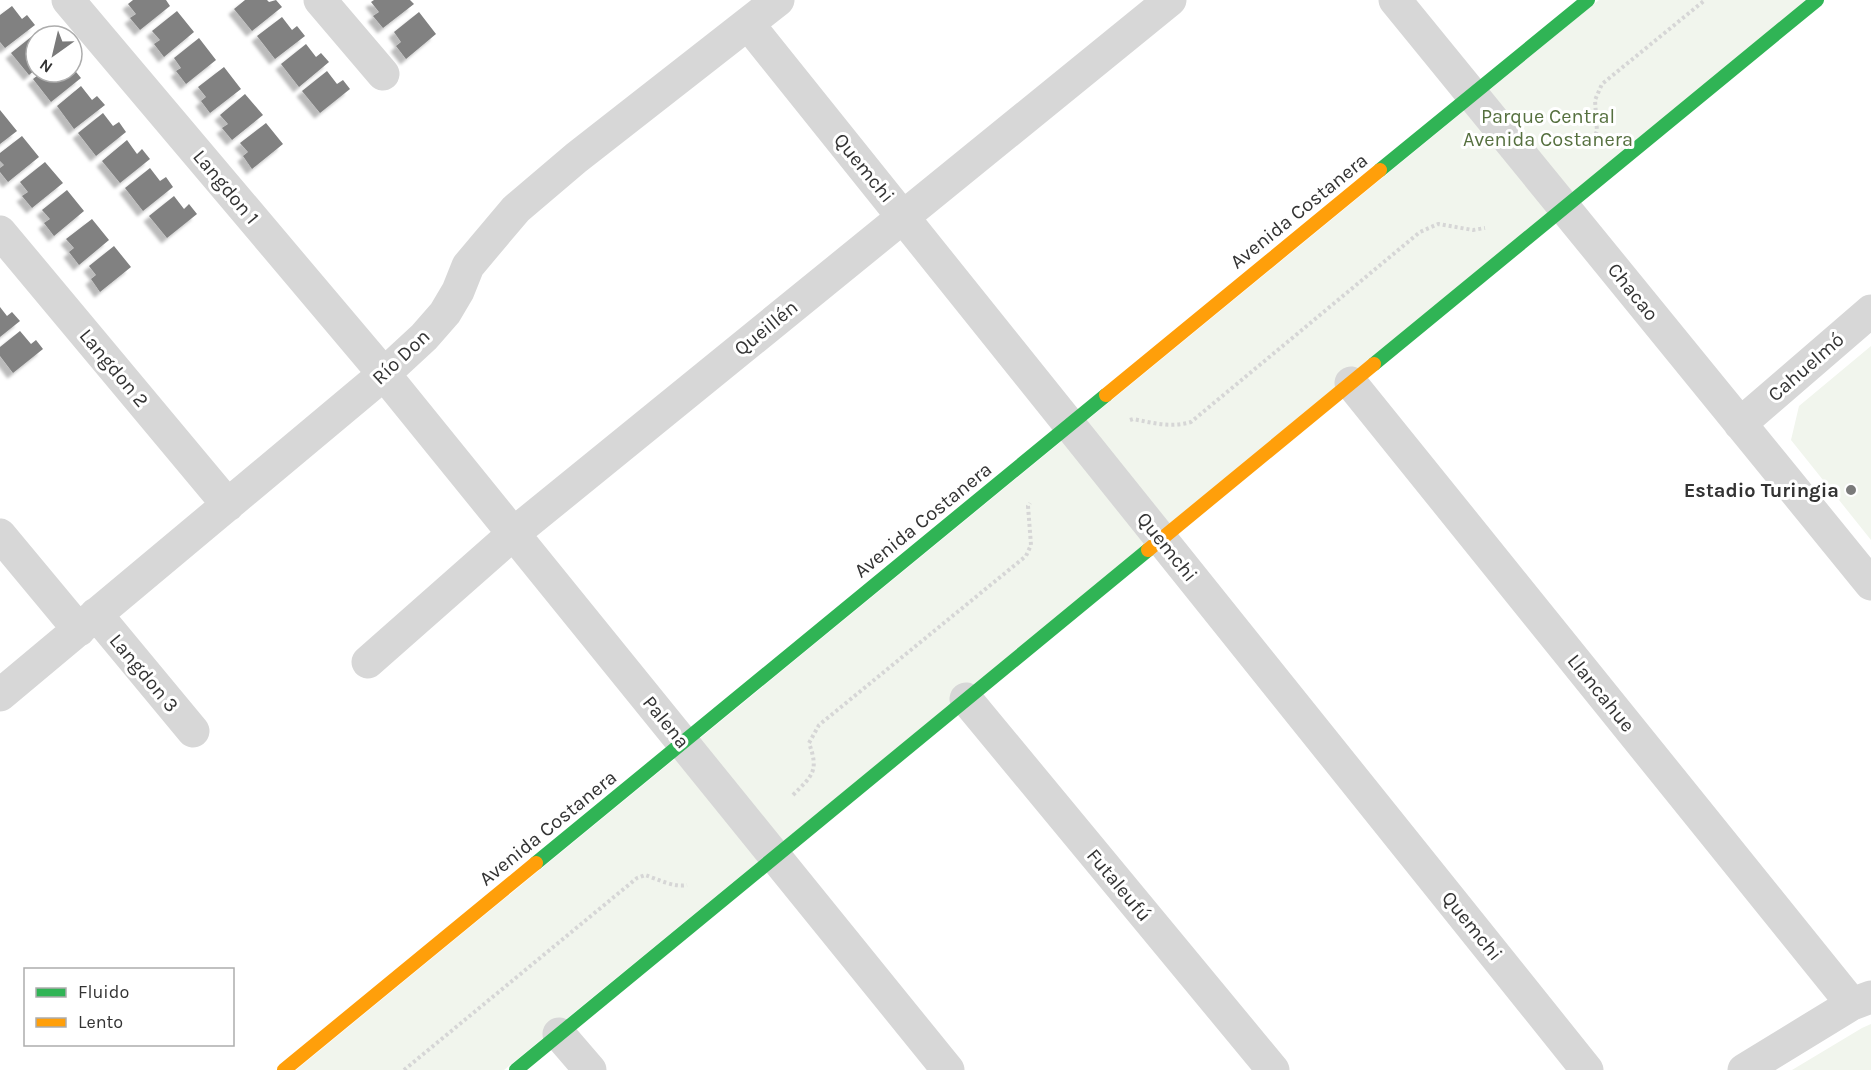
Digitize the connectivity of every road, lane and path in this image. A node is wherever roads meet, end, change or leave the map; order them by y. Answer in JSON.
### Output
{"nodes":[{"id":1,"x":68,"y":0,"type":"edge"},
{"id":2,"x":320,"y":0,"type":"edge"},
{"id":3,"x":778,"y":0,"type":"edge"},
{"id":4,"x":1170,"y":0,"type":"edge"},
{"id":5,"x":1395,"y":0,"type":"edge"},
{"id":6,"x":1588,"y":0,"type":"edge"},
{"id":7,"x":1705,"y":0,"type":"edge"},
{"id":8,"x":1817,"y":0,"type":"edge"},
{"id":9,"x":748,"y":24,"type":"junction"},
{"id":10,"x":383,"y":74,"type":"dead end"},
{"id":11,"x":1472,"y":95,"type":"junction"},
{"id":12,"x":1593,"y":141,"type":"dead end"},
{"id":13,"x":1564,"y":207,"type":"junction"},
{"id":14,"x":903,"y":216,"type":"junction"},
{"id":15,"x":1492,"y":224,"type":"dead end"},
{"id":16,"x":0,"y":232,"type":"edge"},
{"id":17,"x":1871,"y":311,"type":"edge"},
{"id":18,"x":384,"y":374,"type":"junction"},
{"id":19,"x":1351,"y":383,"type":"junction"},
{"id":20,"x":1740,"y":424,"type":"junction"},
{"id":21,"x":1070,"y":425,"type":"junction"},
{"id":22,"x":1090,"y":450,"type":"junction"},
{"id":23,"x":1035,"y":496,"type":"dead end"},
{"id":24,"x":228,"y":505,"type":"junction"},
{"id":25,"x":513,"y":534,"type":"junction"},
{"id":26,"x":0,"y":535,"type":"edge"},
{"id":27,"x":1161,"y":539,"type":"junction"},
{"id":28,"x":1871,"y":584,"type":"edge"},
{"id":29,"x":87,"y":622,"type":"junction"},
{"id":30,"x":368,"y":662,"type":"dead end"},
{"id":31,"x":0,"y":695,"type":"edge"},
{"id":32,"x":966,"y":699,"type":"junction"},
{"id":33,"x":193,"y":731,"type":"dead end"},
{"id":34,"x":683,"y":743,"type":"junction"},
{"id":35,"x":766,"y":845,"type":"junction"},
{"id":36,"x":693,"y":882,"type":"dead end"},
{"id":37,"x":1861,"y":1000,"type":"edge"},
{"id":38,"x":559,"y":1034,"type":"junction"},
{"id":39,"x":284,"y":1070,"type":"edge"},
{"id":40,"x":404,"y":1070,"type":"edge"},
{"id":41,"x":516,"y":1070,"type":"edge"},
{"id":42,"x":590,"y":1070,"type":"edge"},
{"id":43,"x":948,"y":1070,"type":"edge"},
{"id":44,"x":1272,"y":1070,"type":"edge"},
{"id":45,"x":1587,"y":1070,"type":"edge"},
{"id":46,"x":1744,"y":1070,"type":"edge"}],
"edges":[{"from":1,"to":18,"type":"street","name":"Langdon 1"},
{"from":2,"to":10,"type":"street"},
{"from":3,"to":9,"type":"street","name":"Río Don"},
{"from":4,"to":14,"type":"street","name":"Queillén"},
{"from":5,"to":11,"type":"street","name":"Chacao"},
{"from":6,"to":11,"type":"main road","name":"Avenida Costanera"},
{"from":7,"to":12,"type":"path"},
{"from":8,"to":13,"type":"main road"},
{"from":9,"to":14,"type":"street","name":"Quemchi"},
{"from":9,"to":18,"type":"street","name":"Río Don"},
{"from":11,"to":13,"type":"street","name":"Chacao"},
{"from":11,"to":21,"type":"main road","name":"Avenida Costanera"},
{"from":13,"to":19,"type":"main road"},
{"from":13,"to":20,"type":"street","name":"Chacao"},
{"from":14,"to":21,"type":"street","name":"Quemchi"},
{"from":14,"to":25,"type":"street","name":"Queillén"},
{"from":15,"to":22,"type":"path"},
{"from":16,"to":24,"type":"street","name":"Langdon 2"},
{"from":17,"to":20,"type":"street","name":"Cahuelmó"},
{"from":18,"to":24,"type":"street","name":"Río Don"},
{"from":18,"to":25,"type":"street","name":"Palena"},
{"from":19,"to":27,"type":"main road"},
{"from":19,"to":37,"type":"street","name":"Llancahue"},
{"from":20,"to":28,"type":"street","name":"Chacao"},
{"from":21,"to":22,"type":"street","name":"Quemchi"},
{"from":21,"to":34,"type":"main road","name":"Avenida Costanera"},
{"from":22,"to":27,"type":"street","name":"Quemchi"},
{"from":23,"to":35,"type":"path"},
{"from":24,"to":29,"type":"street","name":"Río Don"},
{"from":25,"to":30,"type":"street","name":"Queillén"},
{"from":25,"to":34,"type":"street","name":"Palena"},
{"from":26,"to":29,"type":"street","name":"Langdon 3"},
{"from":27,"to":32,"type":"main road"},
{"from":27,"to":45,"type":"street","name":"Quemchi"},
{"from":29,"to":31,"type":"street","name":"Río Don"},
{"from":29,"to":33,"type":"street","name":"Langdon 3"},
{"from":32,"to":35,"type":"main road"},
{"from":32,"to":44,"type":"street","name":"Futaleufú"},
{"from":34,"to":35,"type":"street","name":"Palena"},
{"from":34,"to":39,"type":"main road","name":"Avenida Costanera"},
{"from":35,"to":38,"type":"main road"},
{"from":35,"to":43,"type":"street","name":"Palena"},
{"from":36,"to":40,"type":"path"},
{"from":37,"to":46,"type":"street"},
{"from":38,"to":41,"type":"main road"},
{"from":38,"to":42,"type":"street"}]}
